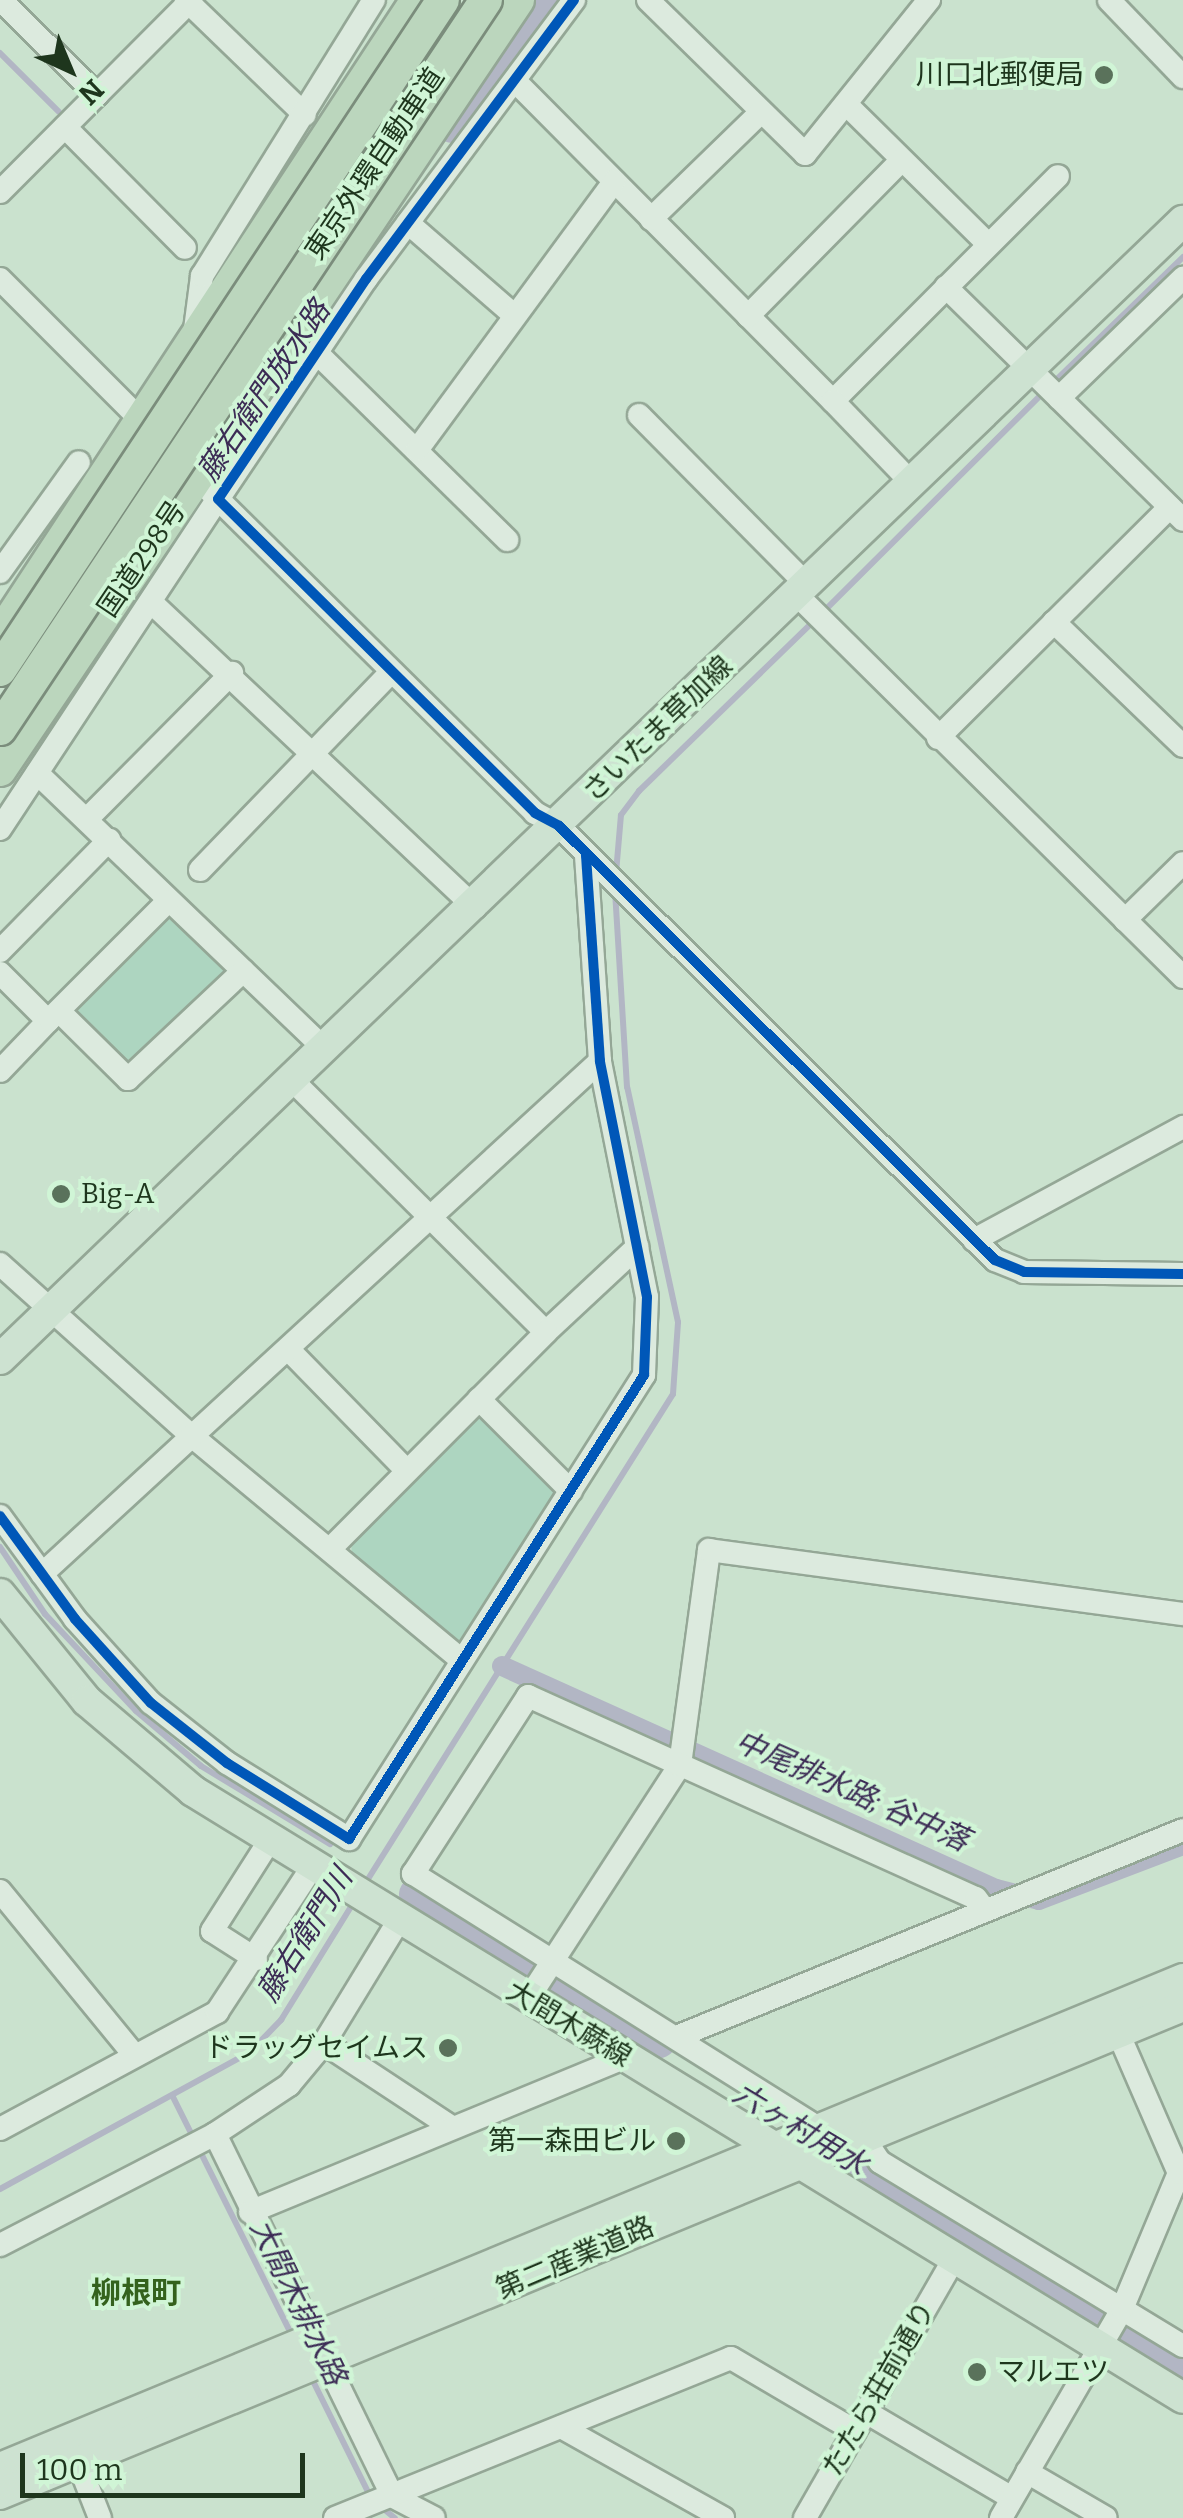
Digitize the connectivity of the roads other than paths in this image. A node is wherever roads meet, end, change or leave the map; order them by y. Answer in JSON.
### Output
{"nodes":[{"id":1,"x":1,"y":0,"type":"edge"},
{"id":2,"x":374,"y":0,"type":"edge"},
{"id":3,"x":406,"y":0,"type":"edge"},
{"id":4,"x":417,"y":0,"type":"edge"},
{"id":5,"x":443,"y":0,"type":"edge"},
{"id":6,"x":486,"y":0,"type":"edge"},
{"id":7,"x":518,"y":0,"type":"edge"},
{"id":8,"x":574,"y":0,"type":"edge"},
{"id":9,"x":648,"y":0,"type":"edge"},
{"id":10,"x":929,"y":0,"type":"edge"},
{"id":11,"x":189,"y":1,"type":"edge"},
{"id":12,"x":1118,"y":3,"type":"edge"},
{"id":13,"x":1183,"y":77,"type":"edge"},
{"id":14,"x":516,"y":82,"type":"junction"},
{"id":15,"x":97,"y":95,"type":"junction"},
{"id":16,"x":846,"y":104,"type":"junction"},
{"id":17,"x":761,"y":112,"type":"junction"},
{"id":18,"x":317,"y":125,"type":"junction"},
{"id":19,"x":64,"y":127,"type":"junction"},
{"id":20,"x":902,"y":160,"type":"junction"},
{"id":21,"x":1058,"y":176,"type":"dead end"},
{"id":22,"x":614,"y":182,"type":"junction"},
{"id":23,"x":0,"y":192,"type":"edge"},
{"id":24,"x":651,"y":219,"type":"junction"},
{"id":25,"x":1183,"y":220,"type":"edge"},
{"id":26,"x":408,"y":223,"type":"junction"},
{"id":27,"x":988,"y":244,"type":"junction"},
{"id":28,"x":185,"y":248,"type":"dead end"},
{"id":29,"x":0,"y":279,"type":"edge"},
{"id":30,"x":1180,"y":286,"type":"edge"},
{"id":31,"x":946,"y":287,"type":"junction"},
{"id":32,"x":514,"y":315,"type":"junction"},
{"id":33,"x":748,"y":316,"type":"junction"},
{"id":34,"x":319,"y":355,"type":"junction"},
{"id":35,"x":1029,"y":370,"type":"junction"},
{"id":36,"x":1059,"y":398,"type":"junction"},
{"id":37,"x":834,"y":402,"type":"junction"},
{"id":38,"x":638,"y":415,"type":"dead end"},
{"id":39,"x":143,"y":422,"type":"junction"},
{"id":40,"x":417,"y":450,"type":"junction"},
{"id":41,"x":79,"y":462,"type":"dead end"},
{"id":42,"x":912,"y":482,"type":"junction"},
{"id":43,"x":208,"y":488,"type":"junction"},
{"id":44,"x":1176,"y":514,"type":"edge"},
{"id":45,"x":507,"y":540,"type":"dead end"},
{"id":46,"x":55,"y":552,"type":"junction"},
{"id":47,"x":2,"y":564,"type":"edge"},
{"id":48,"x":152,"y":603,"type":"junction"},
{"id":49,"x":810,"y":604,"type":"junction"},
{"id":50,"x":1054,"y":622,"type":"junction"},
{"id":51,"x":0,"y":635,"type":"edge"},
{"id":52,"x":0,"y":670,"type":"edge"},
{"id":53,"x":232,"y":672,"type":"junction"},
{"id":54,"x":391,"y":672,"type":"junction"},
{"id":55,"x":0,"y":730,"type":"edge"},
{"id":56,"x":938,"y":738,"type":"junction"},
{"id":57,"x":1183,"y":746,"type":"edge"},
{"id":58,"x":316,"y":755,"type":"junction"},
{"id":59,"x":0,"y":770,"type":"edge"},
{"id":60,"x":37,"y":774,"type":"junction"},
{"id":61,"x":87,"y":819,"type":"junction"},
{"id":62,"x":559,"y":826,"type":"junction"},
{"id":63,"x":0,"y":830,"type":"edge"},
{"id":64,"x":108,"y":840,"type":"junction"},
{"id":65,"x":594,"y":862,"type":"junction"},
{"id":66,"x":1183,"y":864,"type":"edge"},
{"id":67,"x":200,"y":870,"type":"dead end"},
{"id":68,"x":168,"y":901,"type":"junction"},
{"id":69,"x":475,"y":907,"type":"junction"},
{"id":70,"x":1125,"y":920,"type":"junction"},
{"id":71,"x":0,"y":951,"type":"edge"},
{"id":72,"x":243,"y":971,"type":"junction"},
{"id":73,"x":0,"y":973,"type":"edge"},
{"id":74,"x":1183,"y":977,"type":"edge"},
{"id":75,"x":53,"y":1016,"type":"junction"},
{"id":76,"x":326,"y":1050,"type":"junction"},
{"id":77,"x":600,"y":1061,"type":"junction"},
{"id":78,"x":0,"y":1071,"type":"edge"},
{"id":79,"x":294,"y":1082,"type":"junction"},
{"id":80,"x":1183,"y":1128,"type":"edge"},
{"id":81,"x":431,"y":1216,"type":"junction"},
{"id":82,"x":974,"y":1240,"type":"junction"},
{"id":83,"x":637,"y":1247,"type":"junction"},
{"id":84,"x":0,"y":1264,"type":"edge"},
{"id":85,"x":1183,"y":1274,"type":"edge"},
{"id":86,"x":50,"y":1312,"type":"junction"},
{"id":87,"x":546,"y":1332,"type":"junction"},
{"id":88,"x":288,"y":1348,"type":"junction"},
{"id":89,"x":0,"y":1359,"type":"edge"},
{"id":90,"x":479,"y":1399,"type":"junction"},
{"id":91,"x":193,"y":1438,"type":"junction"},
{"id":92,"x":407,"y":1471,"type":"junction"},
{"id":93,"x":570,"y":1491,"type":"junction"},
{"id":94,"x":0,"y":1516,"type":"edge"},
{"id":95,"x":331,"y":1548,"type":"junction"},
{"id":96,"x":42,"y":1574,"type":"junction"},
{"id":97,"x":3,"y":1603,"type":"edge"},
{"id":98,"x":1183,"y":1614,"type":"edge"},
{"id":99,"x":462,"y":1660,"type":"junction"},
{"id":100,"x":680,"y":1765,"type":"junction"},
{"id":101,"x":1183,"y":1830,"type":"edge"},
{"id":102,"x":270,"y":1840,"type":"junction"},
{"id":103,"x":323,"y":1872,"type":"junction"},
{"id":104,"x":0,"y":1892,"type":"edge"},
{"id":105,"x":984,"y":1910,"type":"junction"},
{"id":106,"x":390,"y":1915,"type":"junction"},
{"id":107,"x":256,"y":1959,"type":"junction"},
{"id":108,"x":553,"y":1960,"type":"junction"},
{"id":109,"x":1183,"y":1979,"type":"edge"},
{"id":110,"x":528,"y":1999,"type":"junction"},
{"id":111,"x":1183,"y":2006,"type":"edge"},
{"id":112,"x":1118,"y":2033,"type":"junction"},
{"id":113,"x":679,"y":2036,"type":"junction"},
{"id":114,"x":324,"y":2043,"type":"junction"},
{"id":115,"x":135,"y":2056,"type":"junction"},
{"id":116,"x":623,"y":2058,"type":"junction"},
{"id":117,"x":0,"y":2128,"type":"edge"},
{"id":118,"x":454,"y":2128,"type":"junction"},
{"id":119,"x":215,"y":2134,"type":"junction"},
{"id":120,"x":828,"y":2137,"type":"junction"},
{"id":121,"x":769,"y":2146,"type":"junction"},
{"id":122,"x":799,"y":2164,"type":"junction"},
{"id":123,"x":250,"y":2212,"type":"junction"},
{"id":124,"x":0,"y":2244,"type":"edge"},
{"id":125,"x":954,"y":2259,"type":"junction"},
{"id":126,"x":1121,"y":2310,"type":"junction"},
{"id":127,"x":1100,"y":2346,"type":"junction"},
{"id":128,"x":1183,"y":2346,"type":"edge"},
{"id":129,"x":309,"y":2354,"type":"junction"},
{"id":130,"x":1183,"y":2398,"type":"edge"},
{"id":131,"x":860,"y":2422,"type":"junction"},
{"id":132,"x":561,"y":2427,"type":"junction"},
{"id":133,"x":78,"y":2462,"type":"junction"},
{"id":134,"x":0,"y":2468,"type":"edge"},
{"id":135,"x":1027,"y":2472,"type":"junction"},
{"id":136,"x":0,"y":2494,"type":"edge"},
{"id":137,"x":382,"y":2500,"type":"junction"},
{"id":138,"x":1006,"y":2508,"type":"edge"},
{"id":139,"x":100,"y":2518,"type":"edge"},
{"id":140,"x":336,"y":2518,"type":"edge"},
{"id":141,"x":434,"y":2518,"type":"edge"},
{"id":142,"x":723,"y":2518,"type":"edge"},
{"id":143,"x":805,"y":2518,"type":"edge"},
{"id":144,"x":1106,"y":2518,"type":"edge"}],
"edges":[{"from":1,"to":15,"type":"street"},
{"from":2,"to":18,"type":"street"},
{"from":3,"to":18,"type":"highway"},
{"from":4,"to":18,"type":"highway"},
{"from":5,"to":52,"type":"highway","name":"東京外環自動車道","bridge":true},
{"from":6,"to":55,"type":"highway","name":"東京外環自動車道","bridge":true},
{"from":7,"to":43,"type":"highway","name":"国道298号"},
{"from":8,"to":14,"type":"street"},
{"from":9,"to":17,"type":"street"},
{"from":10,"to":16,"type":"street"},
{"from":11,"to":15,"type":"street"},
{"from":11,"to":18,"type":"street"},
{"from":12,"to":13,"type":"street"},
{"from":14,"to":22,"type":"street"},
{"from":14,"to":26,"type":"street"},
{"from":15,"to":19,"type":"street"},
{"from":16,"to":17,"type":"street"},
{"from":16,"to":20,"type":"street"},
{"from":17,"to":24,"type":"street"},
{"from":18,"to":39,"type":"highway"},
{"from":19,"to":23,"type":"street"},
{"from":19,"to":28,"type":"street"},
{"from":20,"to":27,"type":"street"},
{"from":20,"to":33,"type":"street"},
{"from":21,"to":27,"type":"street"},
{"from":22,"to":24,"type":"street"},
{"from":22,"to":32,"type":"street"},
{"from":24,"to":33,"type":"street"},
{"from":25,"to":35,"type":"main road","name":"さいたま草加線"},
{"from":26,"to":32,"type":"street"},
{"from":26,"to":34,"type":"street"},
{"from":27,"to":31,"type":"street"},
{"from":29,"to":39,"type":"street"},
{"from":30,"to":36,"type":"street"},
{"from":31,"to":35,"type":"street"},
{"from":31,"to":37,"type":"street"},
{"from":32,"to":40,"type":"street"},
{"from":33,"to":37,"type":"street"},
{"from":34,"to":40,"type":"street"},
{"from":34,"to":43,"type":"street"},
{"from":35,"to":36,"type":"street"},
{"from":35,"to":42,"type":"main road","name":"さいたま草加線"},
{"from":36,"to":44,"type":"street"},
{"from":37,"to":42,"type":"street"},
{"from":38,"to":49,"type":"street"},
{"from":39,"to":43,"type":"street"},
{"from":39,"to":46,"type":"highway"},
{"from":40,"to":45,"type":"street"},
{"from":41,"to":47,"type":"street"},
{"from":42,"to":49,"type":"main road","name":"さいたま草加線"},
{"from":43,"to":48,"type":"street"},
{"from":43,"to":54,"type":"street"},
{"from":43,"to":59,"type":"highway","name":"国道298号"},
{"from":44,"to":50,"type":"street"},
{"from":46,"to":47,"type":"street"},
{"from":46,"to":51,"type":"highway"},
{"from":48,"to":53,"type":"street"},
{"from":48,"to":60,"type":"street"},
{"from":49,"to":56,"type":"street"},
{"from":49,"to":62,"type":"main road","name":"さいたま草加線"},
{"from":50,"to":56,"type":"street"},
{"from":50,"to":57,"type":"street"},
{"from":53,"to":58,"type":"street"},
{"from":53,"to":61,"type":"street"},
{"from":54,"to":58,"type":"street"},
{"from":54,"to":62,"type":"street"},
{"from":56,"to":70,"type":"street"},
{"from":58,"to":67,"type":"street"},
{"from":58,"to":69,"type":"street"},
{"from":60,"to":61,"type":"street"},
{"from":60,"to":63,"type":"street"},
{"from":61,"to":64,"type":"street"},
{"from":62,"to":65,"type":"street"},
{"from":62,"to":69,"type":"main road","name":"さいたま草加線"},
{"from":64,"to":68,"type":"street"},
{"from":64,"to":71,"type":"street"},
{"from":65,"to":77,"type":"street"},
{"from":65,"to":82,"type":"street"},
{"from":66,"to":70,"type":"street"},
{"from":68,"to":72,"type":"street"},
{"from":68,"to":75,"type":"street"},
{"from":69,"to":76,"type":"main road","name":"さいたま草加線"},
{"from":70,"to":74,"type":"street"},
{"from":72,"to":75,"type":"street"},
{"from":72,"to":76,"type":"street"},
{"from":73,"to":75,"type":"street"},
{"from":75,"to":78,"type":"street"},
{"from":76,"to":79,"type":"main road","name":"さいたま草加線"},
{"from":77,"to":81,"type":"street"},
{"from":77,"to":83,"type":"street"},
{"from":79,"to":81,"type":"street"},
{"from":79,"to":86,"type":"main road","name":"さいたま草加線"},
{"from":80,"to":82,"type":"street"},
{"from":81,"to":87,"type":"street"},
{"from":81,"to":88,"type":"street"},
{"from":82,"to":85,"type":"street"},
{"from":83,"to":87,"type":"street"},
{"from":83,"to":93,"type":"street"},
{"from":84,"to":86,"type":"street"},
{"from":86,"to":89,"type":"main road","name":"さいたま草加線"},
{"from":86,"to":91,"type":"street"},
{"from":87,"to":90,"type":"street"},
{"from":88,"to":91,"type":"street"},
{"from":88,"to":92,"type":"street"},
{"from":90,"to":92,"type":"street"},
{"from":90,"to":93,"type":"street"},
{"from":91,"to":95,"type":"street"},
{"from":91,"to":96,"type":"street"},
{"from":92,"to":95,"type":"street"},
{"from":93,"to":99,"type":"street"},
{"from":94,"to":96,"type":"street"},
{"from":95,"to":99,"type":"street"},
{"from":96,"to":99,"type":"street"},
{"from":97,"to":102,"type":"main road","name":"大間木蕨線"},
{"from":98,"to":100,"type":"street"},
{"from":100,"to":105,"type":"street"},
{"from":100,"to":108,"type":"street"},
{"from":100,"to":108,"type":"street"},
{"from":101,"to":105,"type":"street"},
{"from":102,"to":103,"type":"main road","name":"大間木蕨線"},
{"from":102,"to":107,"type":"street"},
{"from":103,"to":106,"type":"main road","name":"大間木蕨線"},
{"from":103,"to":107,"type":"street"},
{"from":104,"to":115,"type":"street"},
{"from":105,"to":113,"type":"street"},
{"from":106,"to":110,"type":"main road","name":"大間木蕨線"},
{"from":106,"to":114,"type":"street"},
{"from":107,"to":115,"type":"street"},
{"from":108,"to":110,"type":"street"},
{"from":108,"to":113,"type":"street"},
{"from":109,"to":120,"type":"main road","name":"第二産業道路"},
{"from":110,"to":116,"type":"main road","name":"大間木蕨線"},
{"from":111,"to":112,"type":"main road","name":"第二産業道路"},
{"from":112,"to":120,"type":"main road","name":"第二産業道路"},
{"from":112,"to":126,"type":"street"},
{"from":113,"to":120,"type":"street"},
{"from":114,"to":118,"type":"street"},
{"from":114,"to":119,"type":"street"},
{"from":115,"to":117,"type":"street"},
{"from":116,"to":118,"type":"street"},
{"from":116,"to":121,"type":"main road","name":"大間木蕨線"},
{"from":118,"to":123,"type":"street"},
{"from":119,"to":123,"type":"street"},
{"from":119,"to":124,"type":"street"},
{"from":120,"to":121,"type":"main road","name":"第二産業道路"},
{"from":120,"to":122,"type":"main road","name":"第二産業道路"},
{"from":120,"to":126,"type":"street"},
{"from":121,"to":122,"type":"main road","name":"大間木蕨線"},
{"from":121,"to":129,"type":"main road","name":"第二産業道路"},
{"from":122,"to":125,"type":"main road","name":"大間木蕨線"},
{"from":122,"to":129,"type":"main road","name":"第二産業道路"},
{"from":123,"to":129,"type":"street"},
{"from":125,"to":127,"type":"main road","name":"大間木蕨線"},
{"from":125,"to":131,"type":"street","name":"たたら荘前通り"},
{"from":126,"to":127,"type":"street"},
{"from":126,"to":128,"type":"street"},
{"from":127,"to":130,"type":"main road","name":"大間木蕨線"},
{"from":127,"to":135,"type":"street"},
{"from":129,"to":133,"type":"main road","name":"第二産業道路"},
{"from":129,"to":134,"type":"main road","name":"第二産業道路"},
{"from":129,"to":137,"type":"street"},
{"from":131,"to":132,"type":"street"},
{"from":131,"to":138,"type":"street"},
{"from":131,"to":143,"type":"street","name":"たたら荘前通り"},
{"from":132,"to":137,"type":"street"},
{"from":132,"to":142,"type":"street"},
{"from":133,"to":136,"type":"main road","name":"第二産業道路"},
{"from":133,"to":139,"type":"street"},
{"from":135,"to":138,"type":"street"},
{"from":135,"to":144,"type":"street"},
{"from":137,"to":140,"type":"street"},
{"from":137,"to":141,"type":"street"}]}
